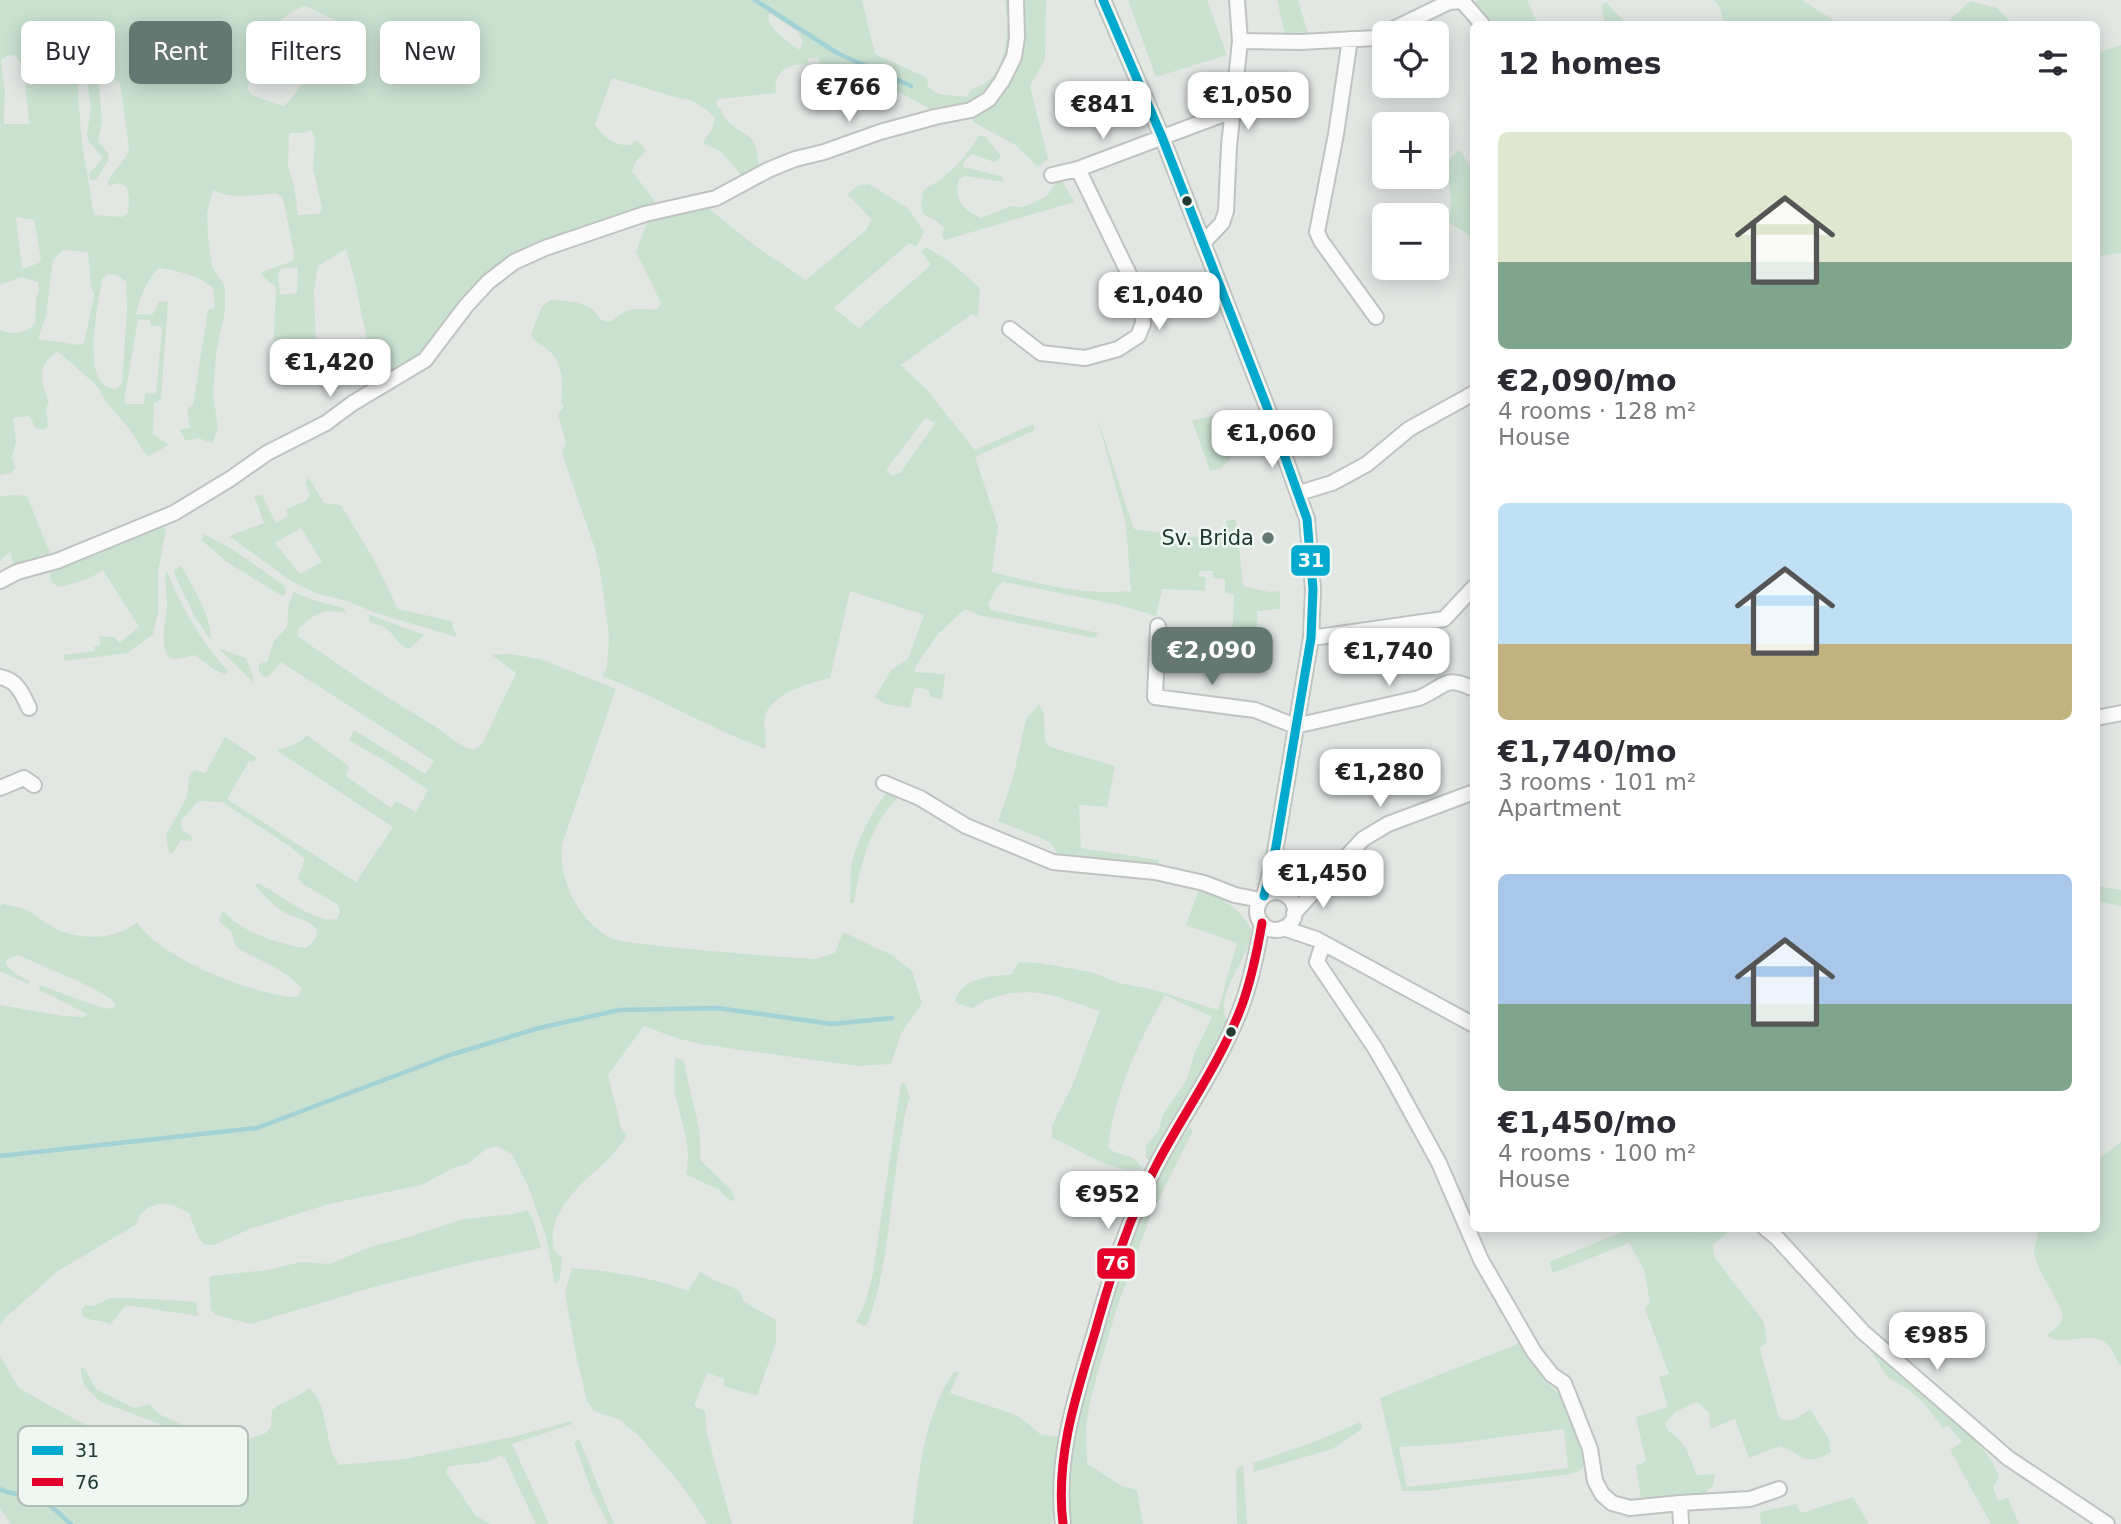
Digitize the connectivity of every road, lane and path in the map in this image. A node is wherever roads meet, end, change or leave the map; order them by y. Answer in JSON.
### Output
{"nodes":[{"id":1,"x":1016,"y":0,"type":"edge"},
{"id":2,"x":1103,"y":0,"type":"edge"},
{"id":3,"x":1237,"y":0,"type":"edge"},
{"id":4,"x":1411,"y":21,"type":"edge"},
{"id":5,"x":1480,"y":21,"type":"edge"},
{"id":6,"x":1372,"y":38,"type":"edge"},
{"id":7,"x":1350,"y":39,"type":"junction"},
{"id":8,"x":1240,"y":41,"type":"junction"},
{"id":9,"x":1233,"y":111,"type":"junction"},
{"id":10,"x":1162,"y":137,"type":"junction"},
{"id":11,"x":1078,"y":169,"type":"junction"},
{"id":12,"x":1052,"y":175,"type":"dead end"},
{"id":13,"x":1203,"y":243,"type":"junction"},
{"id":14,"x":1376,"y":317,"type":"dead end"},
{"id":15,"x":1010,"y":329,"type":"dead end"},
{"id":16,"x":1470,"y":395,"type":"edge"},
{"id":17,"x":1299,"y":493,"type":"junction"},
{"id":18,"x":0,"y":580,"type":"edge"},
{"id":19,"x":1470,"y":591,"type":"edge"},
{"id":20,"x":1158,"y":626,"type":"dead end"},
{"id":21,"x":1311,"y":638,"type":"junction"},
{"id":22,"x":0,"y":677,"type":"edge"},
{"id":23,"x":1470,"y":686,"type":"edge"},
{"id":24,"x":29,"y":708,"type":"dead end"},
{"id":25,"x":2121,"y":713,"type":"edge"},
{"id":26,"x":2100,"y":717,"type":"edge"},
{"id":27,"x":1296,"y":726,"type":"junction"},
{"id":28,"x":884,"y":783,"type":"dead end"},
{"id":29,"x":34,"y":785,"type":"dead end"},
{"id":30,"x":0,"y":788,"type":"edge"},
{"id":31,"x":1470,"y":793,"type":"edge"},
{"id":32,"x":1274,"y":858,"type":"junction"},
{"id":33,"x":1321,"y":883,"type":"junction"},
{"id":34,"x":1284,"y":895,"type":"junction"},
{"id":35,"x":1261,"y":908,"type":"junction"},
{"id":36,"x":1294,"y":913,"type":"junction"},
{"id":37,"x":1282,"y":928,"type":"junction"},
{"id":38,"x":1320,"y":941,"type":"junction"},
{"id":39,"x":1256,"y":963,"type":"junction"},
{"id":40,"x":1470,"y":1023,"type":"edge"},
{"id":41,"x":1770,"y":1232,"type":"edge"},
{"id":42,"x":1779,"y":1489,"type":"dead end"},
{"id":43,"x":1680,"y":1503,"type":"junction"},
{"id":44,"x":1063,"y":1524,"type":"edge"},
{"id":45,"x":1681,"y":1524,"type":"edge"},
{"id":46,"x":2107,"y":1524,"type":"edge"}],
"edges":[{"from":1,"to":18,"type":"street"},
{"from":2,"to":10,"type":"street"},
{"from":3,"to":8,"type":"street"},
{"from":4,"to":5,"type":"street"},
{"from":6,"to":7,"type":"street"},
{"from":7,"to":8,"type":"street"},
{"from":7,"to":14,"type":"street"},
{"from":8,"to":9,"type":"street"},
{"from":9,"to":10,"type":"street"},
{"from":9,"to":13,"type":"street"},
{"from":10,"to":11,"type":"street"},
{"from":10,"to":13,"type":"street"},
{"from":11,"to":12,"type":"street"},
{"from":11,"to":15,"type":"street"},
{"from":13,"to":17,"type":"street"},
{"from":16,"to":17,"type":"street"},
{"from":17,"to":21,"type":"street"},
{"from":19,"to":21,"type":"street"},
{"from":20,"to":27,"type":"street"},
{"from":21,"to":27,"type":"street"},
{"from":22,"to":24,"type":"street"},
{"from":23,"to":27,"type":"street"},
{"from":25,"to":26,"type":"street"},
{"from":27,"to":32,"type":"street"},
{"from":28,"to":35,"type":"street"},
{"from":29,"to":30,"type":"street"},
{"from":31,"to":33,"type":"street"},
{"from":32,"to":34,"type":"street"},
{"from":32,"to":35,"type":"street"},
{"from":33,"to":34,"type":"street"},
{"from":33,"to":36,"type":"street"},
{"from":34,"to":35,"type":"street"},
{"from":34,"to":36,"type":"street"},
{"from":35,"to":37,"type":"street"},
{"from":35,"to":39,"type":"street"},
{"from":36,"to":37,"type":"street"},
{"from":36,"to":38,"type":"street"},
{"from":37,"to":38,"type":"street"},
{"from":37,"to":39,"type":"street"},
{"from":38,"to":40,"type":"street"},
{"from":38,"to":43,"type":"street"},
{"from":39,"to":44,"type":"street"},
{"from":41,"to":46,"type":"street"},
{"from":42,"to":43,"type":"street"},
{"from":43,"to":45,"type":"street"}]}
